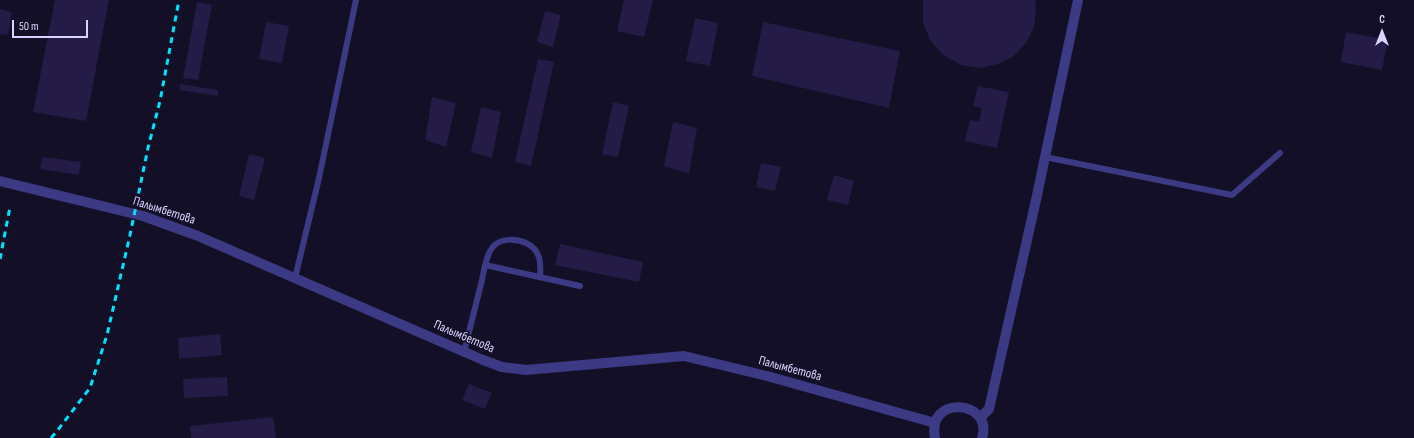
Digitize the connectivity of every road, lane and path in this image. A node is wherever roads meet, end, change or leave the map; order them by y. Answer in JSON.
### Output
{"nodes":[{"id":1,"x":356,"y":0,"type":"edge"},
{"id":2,"x":1078,"y":0,"type":"edge"},
{"id":3,"x":1280,"y":153,"type":"dead end"},
{"id":4,"x":1045,"y":157,"type":"junction"},
{"id":5,"x":0,"y":181,"type":"edge"},
{"id":6,"x":485,"y":265,"type":"junction"},
{"id":7,"x":540,"y":277,"type":"junction"},
{"id":8,"x":295,"y":278,"type":"junction"},
{"id":9,"x":580,"y":286,"type":"dead end"},
{"id":10,"x":464,"y":352,"type":"junction"},
{"id":11,"x":980,"y":418,"type":"junction"},
{"id":12,"x":935,"y":424,"type":"junction"},
{"id":13,"x":935,"y":438,"type":"edge"},
{"id":14,"x":982,"y":438,"type":"edge"}],
"edges":[{"from":1,"to":8,"type":"lane"},
{"from":2,"to":4,"type":"street"},
{"from":3,"to":4,"type":"lane"},
{"from":4,"to":11,"type":"street"},
{"from":5,"to":8,"type":"street","name":"Палымбетова"},
{"from":6,"to":7,"type":"lane"},
{"from":6,"to":7,"type":"lane"},
{"from":6,"to":10,"type":"lane"},
{"from":7,"to":9,"type":"lane"},
{"from":8,"to":10,"type":"street","name":"Палымбетова"},
{"from":10,"to":12,"type":"street","name":"Палымбетова"},
{"from":11,"to":12,"type":"street"},
{"from":11,"to":14,"type":"street"},
{"from":12,"to":13,"type":"street"}]}
